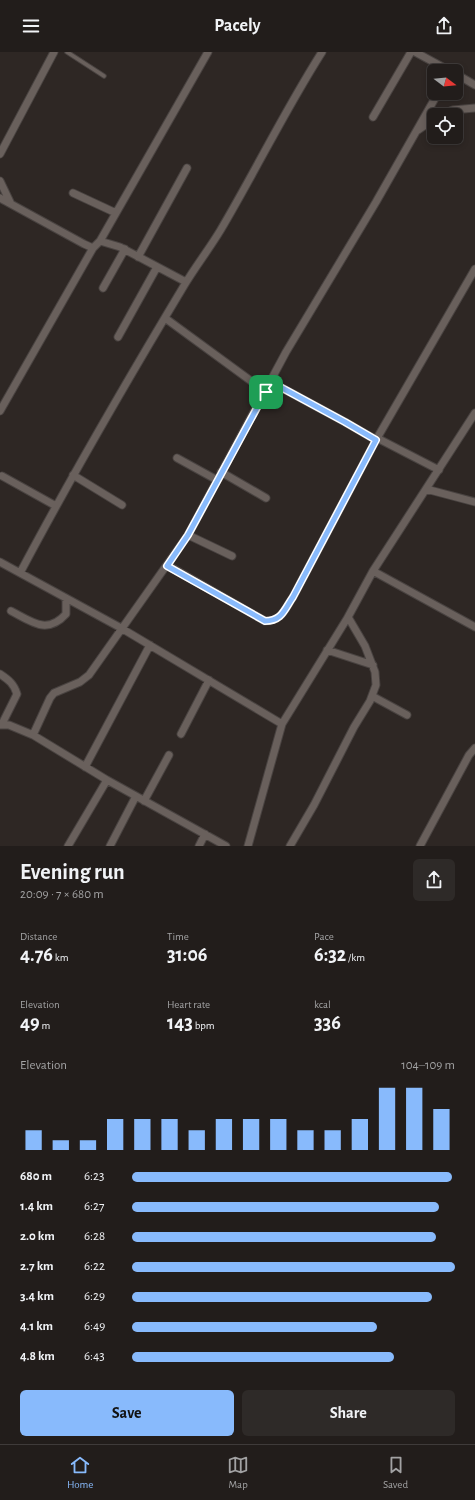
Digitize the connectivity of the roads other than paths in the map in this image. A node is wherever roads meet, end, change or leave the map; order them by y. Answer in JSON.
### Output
{"nodes":[{"id":1,"x":54,"y":52,"type":"edge"},
{"id":2,"x":68,"y":52,"type":"edge"},
{"id":3,"x":208,"y":52,"type":"edge"},
{"id":4,"x":322,"y":52,"type":"edge"},
{"id":5,"x":411,"y":52,"type":"edge"},
{"id":6,"x":415,"y":52,"type":"edge"},
{"id":7,"x":437,"y":64,"type":"edge"},
{"id":8,"x":104,"y":76,"type":"dead end"},
{"id":9,"x":463,"y":78,"type":"edge"},
{"id":10,"x":475,"y":85,"type":"edge"},
{"id":11,"x":434,"y":100,"type":"edge"},
{"id":12,"x":475,"y":108,"type":"edge"},
{"id":13,"x":463,"y":109,"type":"edge"},
{"id":14,"x":373,"y":118,"type":"dead end"},
{"id":15,"x":427,"y":124,"type":"edge"},
{"id":16,"x":415,"y":132,"type":"junction"},
{"id":17,"x":0,"y":154,"type":"edge"},
{"id":18,"x":186,"y":168,"type":"dead end"},
{"id":19,"x":0,"y":181,"type":"edge"},
{"id":20,"x":73,"y":192,"type":"dead end"},
{"id":21,"x":0,"y":198,"type":"edge"},
{"id":22,"x":11,"y":204,"type":"junction"},
{"id":23,"x":116,"y":213,"type":"junction"},
{"id":24,"x":100,"y":241,"type":"junction"},
{"id":25,"x":94,"y":248,"type":"junction"},
{"id":26,"x":125,"y":249,"type":"junction"},
{"id":27,"x":138,"y":257,"type":"junction"},
{"id":28,"x":157,"y":267,"type":"junction"},
{"id":29,"x":475,"y":269,"type":"edge"},
{"id":30,"x":186,"y":282,"type":"junction"},
{"id":31,"x":103,"y":288,"type":"dead end"},
{"id":32,"x":165,"y":318,"type":"junction"},
{"id":33,"x":118,"y":337,"type":"dead end"},
{"id":34,"x":271,"y":382,"type":"junction"},
{"id":35,"x":266,"y":392,"type":"junction"},
{"id":36,"x":0,"y":411,"type":"edge"},
{"id":37,"x":475,"y":413,"type":"edge"},
{"id":38,"x":376,"y":439,"type":"junction"},
{"id":39,"x":177,"y":458,"type":"dead end"},
{"id":40,"x":438,"y":470,"type":"junction"},
{"id":41,"x":221,"y":472,"type":"junction"},
{"id":42,"x":73,"y":475,"type":"junction"},
{"id":43,"x":2,"y":476,"type":"dead end"},
{"id":44,"x":217,"y":480,"type":"junction"},
{"id":45,"x":426,"y":489,"type":"junction"},
{"id":46,"x":266,"y":498,"type":"dead end"},
{"id":47,"x":475,"y":502,"type":"edge"},
{"id":48,"x":122,"y":505,"type":"dead end"},
{"id":49,"x":56,"y":506,"type":"junction"},
{"id":50,"x":188,"y":535,"type":"junction"},
{"id":51,"x":232,"y":556,"type":"dead end"},
{"id":52,"x":0,"y":562,"type":"edge"},
{"id":53,"x":167,"y":566,"type":"junction"},
{"id":54,"x":373,"y":571,"type":"junction"},
{"id":55,"x":20,"y":573,"type":"junction"},
{"id":56,"x":66,"y":599,"type":"junction"},
{"id":57,"x":11,"y":611,"type":"dead end"},
{"id":58,"x":348,"y":617,"type":"junction"},
{"id":59,"x":475,"y":627,"type":"edge"},
{"id":60,"x":121,"y":628,"type":"junction"},
{"id":61,"x":150,"y":645,"type":"junction"},
{"id":62,"x":327,"y":650,"type":"junction"},
{"id":63,"x":373,"y":665,"type":"junction"},
{"id":64,"x":0,"y":674,"type":"edge"},
{"id":65,"x":209,"y":680,"type":"junction"},
{"id":66,"x":372,"y":696,"type":"junction"},
{"id":67,"x":407,"y":715,"type":"dead end"},
{"id":68,"x":1,"y":724,"type":"edge"},
{"id":69,"x":282,"y":724,"type":"junction"},
{"id":70,"x":181,"y":734,"type":"dead end"},
{"id":71,"x":33,"y":735,"type":"junction"},
{"id":72,"x":475,"y":748,"type":"edge"},
{"id":73,"x":169,"y":755,"type":"dead end"},
{"id":74,"x":85,"y":767,"type":"junction"},
{"id":75,"x":107,"y":780,"type":"junction"},
{"id":76,"x":136,"y":796,"type":"junction"},
{"id":77,"x":144,"y":801,"type":"junction"},
{"id":78,"x":205,"y":834,"type":"junction"},
{"id":79,"x":68,"y":846,"type":"edge"},
{"id":80,"x":110,"y":846,"type":"edge"},
{"id":81,"x":199,"y":846,"type":"edge"},
{"id":82,"x":226,"y":846,"type":"edge"},
{"id":83,"x":248,"y":846,"type":"edge"},
{"id":84,"x":290,"y":846,"type":"edge"},
{"id":85,"x":420,"y":846,"type":"edge"}],
"edges":[{"from":1,"to":17,"type":"street"},
{"from":2,"to":8,"type":"lane"},
{"from":3,"to":23,"type":"street"},
{"from":4,"to":30,"type":"street"},
{"from":5,"to":14,"type":"street"},
{"from":6,"to":7,"type":"street"},
{"from":9,"to":10,"type":"street"},
{"from":11,"to":16,"type":"street"},
{"from":12,"to":13,"type":"street"},
{"from":15,"to":16,"type":"street"},
{"from":16,"to":34,"type":"street"},
{"from":18,"to":27,"type":"street"},
{"from":19,"to":22,"type":"street"},
{"from":20,"to":23,"type":"street"},
{"from":21,"to":22,"type":"street"},
{"from":22,"to":25,"type":"street"},
{"from":23,"to":24,"type":"street"},
{"from":24,"to":25,"type":"street"},
{"from":24,"to":26,"type":"street"},
{"from":25,"to":36,"type":"street"},
{"from":26,"to":27,"type":"street"},
{"from":26,"to":31,"type":"street"},
{"from":27,"to":28,"type":"street"},
{"from":28,"to":30,"type":"street"},
{"from":28,"to":33,"type":"street"},
{"from":29,"to":38,"type":"street"},
{"from":30,"to":32,"type":"street"},
{"from":32,"to":35,"type":"street"},
{"from":32,"to":42,"type":"street"},
{"from":34,"to":35,"type":"street"},
{"from":34,"to":38,"type":"street"},
{"from":35,"to":41,"type":"street"},
{"from":37,"to":40,"type":"street"},
{"from":38,"to":40,"type":"street"},
{"from":38,"to":53,"type":"street"},
{"from":39,"to":44,"type":"street"},
{"from":40,"to":45,"type":"street"},
{"from":41,"to":44,"type":"street"},
{"from":41,"to":46,"type":"street"},
{"from":42,"to":48,"type":"street"},
{"from":42,"to":49,"type":"street"},
{"from":43,"to":49,"type":"street"},
{"from":44,"to":50,"type":"street"},
{"from":45,"to":47,"type":"street"},
{"from":45,"to":54,"type":"street"},
{"from":49,"to":55,"type":"street"},
{"from":50,"to":51,"type":"street"},
{"from":50,"to":53,"type":"street"},
{"from":52,"to":55,"type":"street"},
{"from":53,"to":60,"type":"street"},
{"from":54,"to":58,"type":"street"},
{"from":54,"to":59,"type":"street"},
{"from":55,"to":56,"type":"street"},
{"from":56,"to":57,"type":"street"},
{"from":56,"to":60,"type":"street"},
{"from":58,"to":62,"type":"street"},
{"from":58,"to":63,"type":"street"},
{"from":60,"to":61,"type":"street"},
{"from":60,"to":71,"type":"street"},
{"from":61,"to":65,"type":"street"},
{"from":61,"to":74,"type":"street"},
{"from":62,"to":63,"type":"street"},
{"from":62,"to":69,"type":"street"},
{"from":63,"to":66,"type":"street"},
{"from":64,"to":68,"type":"street"},
{"from":65,"to":69,"type":"street"},
{"from":65,"to":70,"type":"street"},
{"from":66,"to":67,"type":"street"},
{"from":66,"to":84,"type":"street"},
{"from":68,"to":71,"type":"street"},
{"from":69,"to":83,"type":"street"},
{"from":71,"to":74,"type":"street"},
{"from":72,"to":85,"type":"street"},
{"from":73,"to":77,"type":"street"},
{"from":74,"to":75,"type":"street"},
{"from":75,"to":76,"type":"street"},
{"from":75,"to":79,"type":"street"},
{"from":76,"to":77,"type":"street"},
{"from":76,"to":80,"type":"street"},
{"from":77,"to":78,"type":"street"},
{"from":78,"to":81,"type":"street"},
{"from":78,"to":82,"type":"street"}]}
